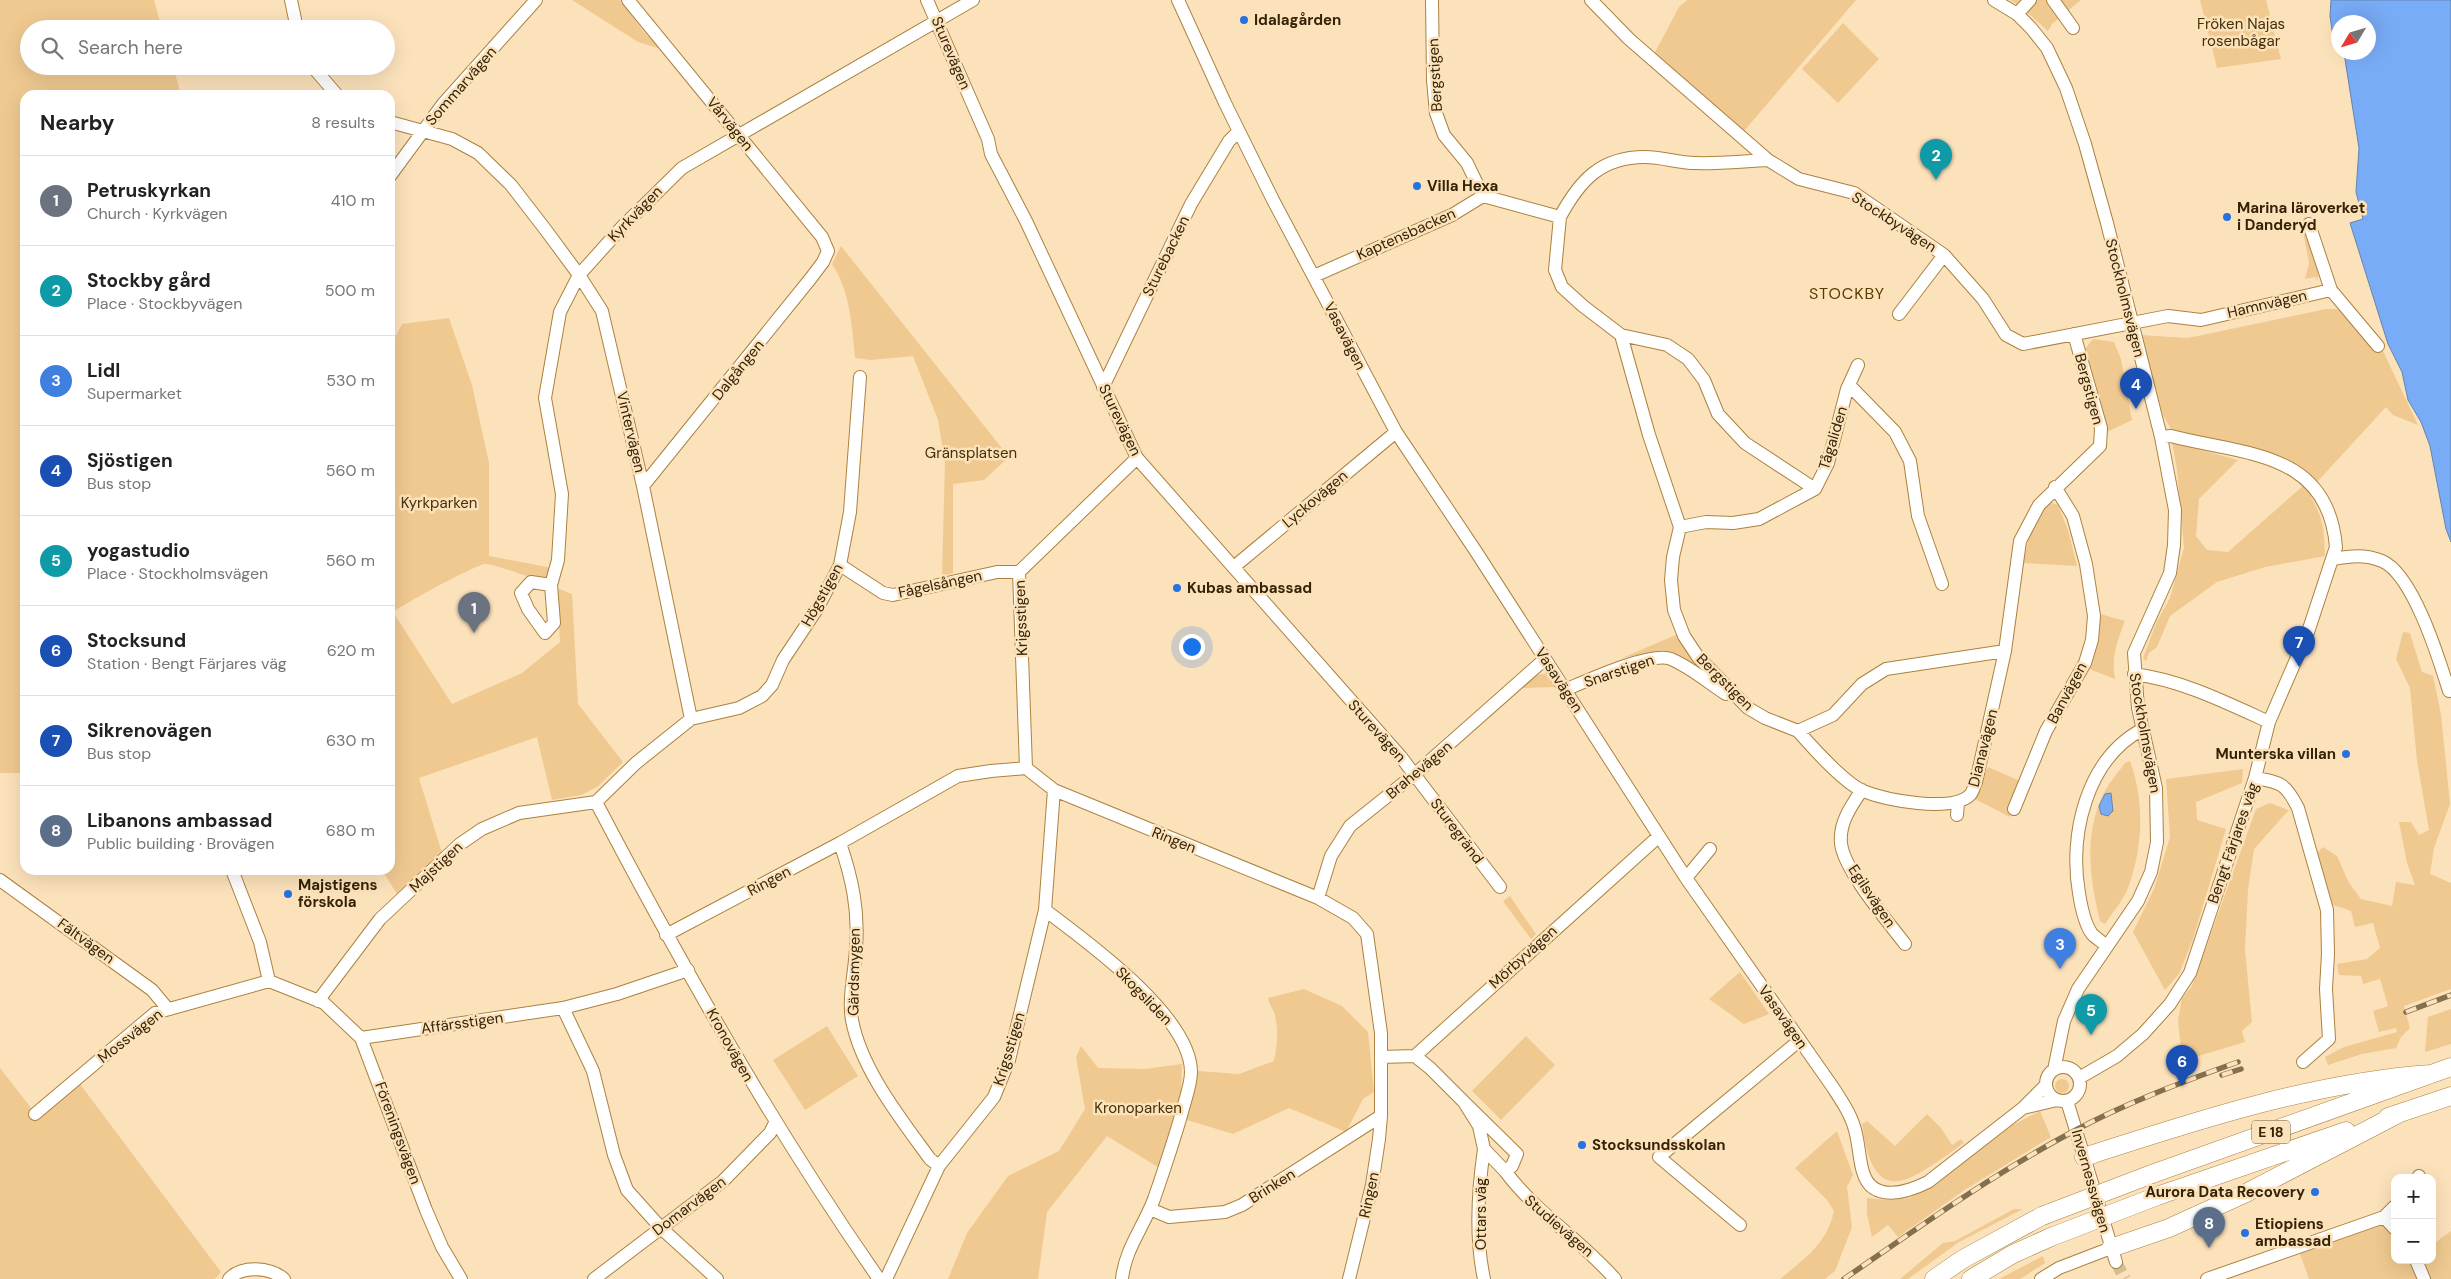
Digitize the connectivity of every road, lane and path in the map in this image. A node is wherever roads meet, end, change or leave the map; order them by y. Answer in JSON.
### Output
{"nodes":[{"id":1,"x":291,"y":0,"type":"edge"},
{"id":2,"x":536,"y":0,"type":"edge"},
{"id":3,"x":628,"y":0,"type":"edge"},
{"id":4,"x":927,"y":0,"type":"edge"},
{"id":5,"x":973,"y":0,"type":"edge"},
{"id":6,"x":1178,"y":0,"type":"edge"},
{"id":7,"x":1432,"y":0,"type":"edge"},
{"id":8,"x":1591,"y":0,"type":"edge"},
{"id":9,"x":1994,"y":0,"type":"edge"},
{"id":10,"x":2030,"y":0,"type":"edge"},
{"id":11,"x":2053,"y":0,"type":"edge"},
{"id":12,"x":2017,"y":14,"type":"junction"},
{"id":13,"x":294,"y":20,"type":"edge"},
{"id":14,"x":937,"y":21,"type":"junction"},
{"id":15,"x":2073,"y":28,"type":"dead end"},
{"id":16,"x":320,"y":75,"type":"edge"},
{"id":17,"x":333,"y":90,"type":"edge"},
{"id":18,"x":395,"y":124,"type":"edge"},
{"id":19,"x":1239,"y":131,"type":"junction"},
{"id":20,"x":421,"y":132,"type":"junction"},
{"id":21,"x":740,"y":135,"type":"junction"},
{"id":22,"x":1768,"y":160,"type":"junction"},
{"id":23,"x":395,"y":169,"type":"edge"},
{"id":24,"x":1483,"y":196,"type":"junction"},
{"id":25,"x":1560,"y":216,"type":"junction"},
{"id":26,"x":2309,"y":224,"type":"dead end"},
{"id":27,"x":828,"y":251,"type":"joint"},
{"id":28,"x":1944,"y":255,"type":"junction"},
{"id":29,"x":579,"y":275,"type":"junction"},
{"id":30,"x":1314,"y":276,"type":"junction"},
{"id":31,"x":2331,"y":290,"type":"junction"},
{"id":32,"x":1899,"y":314,"type":"dead end"},
{"id":33,"x":2131,"y":323,"type":"junction"},
{"id":34,"x":2074,"y":334,"type":"junction"},
{"id":35,"x":1621,"y":335,"type":"junction"},
{"id":36,"x":2378,"y":346,"type":"dead end"},
{"id":37,"x":1858,"y":365,"type":"dead end"},
{"id":38,"x":860,"y":377,"type":"dead end"},
{"id":39,"x":1849,"y":385,"type":"junction"},
{"id":40,"x":1103,"y":387,"type":"junction"},
{"id":41,"x":1396,"y":432,"type":"junction"},
{"id":42,"x":2161,"y":437,"type":"junction"},
{"id":43,"x":1137,"y":458,"type":"junction"},
{"id":44,"x":643,"y":486,"type":"junction"},
{"id":45,"x":2055,"y":488,"type":"junction"},
{"id":46,"x":1814,"y":489,"type":"junction"},
{"id":47,"x":1680,"y":527,"type":"junction"},
{"id":48,"x":2333,"y":559,"type":"junction"},
{"id":49,"x":840,"y":565,"type":"junction"},
{"id":50,"x":1234,"y":566,"type":"junction"},
{"id":51,"x":1019,"y":572,"type":"junction"},
{"id":52,"x":1942,"y":584,"type":"dead end"},
{"id":53,"x":551,"y":585,"type":"dead end"},
{"id":54,"x":2005,"y":651,"type":"junction"},
{"id":55,"x":1545,"y":658,"type":"junction"},
{"id":56,"x":2134,"y":674,"type":"junction"},
{"id":57,"x":1565,"y":690,"type":"junction"},
{"id":58,"x":2449,"y":691,"type":"dead end"},
{"id":59,"x":1748,"y":708,"type":"junction"},
{"id":60,"x":691,"y":719,"type":"junction"},
{"id":61,"x":2269,"y":722,"type":"junction"},
{"id":62,"x":2143,"y":728,"type":"junction"},
{"id":63,"x":1798,"y":731,"type":"junction"},
{"id":64,"x":1026,"y":768,"type":"junction"},
{"id":65,"x":1415,"y":774,"type":"junction"},
{"id":66,"x":2255,"y":778,"type":"junction"},
{"id":67,"x":1054,"y":790,"type":"junction"},
{"id":68,"x":1862,"y":790,"type":"junction"},
{"id":69,"x":596,"y":802,"type":"junction"},
{"id":70,"x":2014,"y":809,"type":"dead end"},
{"id":71,"x":1658,"y":837,"type":"junction"},
{"id":72,"x":840,"y":843,"type":"junction"},
{"id":73,"x":1710,"y":849,"type":"dead end"},
{"id":74,"x":234,"y":875,"type":"edge"},
{"id":75,"x":1686,"y":878,"type":"junction"},
{"id":76,"x":0,"y":880,"type":"edge"},
{"id":77,"x":1500,"y":887,"type":"dead end"},
{"id":78,"x":1318,"y":898,"type":"junction"},
{"id":79,"x":1045,"y":910,"type":"junction"},
{"id":80,"x":666,"y":935,"type":"junction"},
{"id":81,"x":1905,"y":944,"type":"dead end"},
{"id":82,"x":2106,"y":946,"type":"junction"},
{"id":83,"x":688,"y":970,"type":"junction"},
{"id":84,"x":269,"y":981,"type":"junction"},
{"id":85,"x":318,"y":1000,"type":"junction"},
{"id":86,"x":167,"y":1008,"type":"junction"},
{"id":87,"x":563,"y":1008,"type":"junction"},
{"id":88,"x":361,"y":1038,"type":"junction"},
{"id":89,"x":1800,"y":1040,"type":"junction"},
{"id":90,"x":1415,"y":1056,"type":"junction"},
{"id":91,"x":1381,"y":1057,"type":"junction"},
{"id":92,"x":2303,"y":1062,"type":"dead end"},
{"id":93,"x":2451,"y":1067,"type":"edge"},
{"id":94,"x":2054,"y":1070,"type":"junction"},
{"id":95,"x":2079,"y":1078,"type":"junction"},
{"id":96,"x":2388,"y":1083,"type":"junction"},
{"id":97,"x":2046,"y":1085,"type":"junction"},
{"id":98,"x":2451,"y":1096,"type":"edge"},
{"id":99,"x":2062,"y":1101,"type":"junction"},
{"id":100,"x":1464,"y":1102,"type":"junction"},
{"id":101,"x":2023,"y":1108,"type":"junction"},
{"id":102,"x":35,"y":1114,"type":"dead end"},
{"id":103,"x":2398,"y":1114,"type":"junction"},
{"id":104,"x":1381,"y":1116,"type":"junction"},
{"id":105,"x":775,"y":1123,"type":"junction"},
{"id":106,"x":1484,"y":1149,"type":"junction"},
{"id":107,"x":2084,"y":1157,"type":"junction"},
{"id":108,"x":939,"y":1166,"type":"junction"},
{"id":109,"x":1505,"y":1171,"type":"junction"},
{"id":110,"x":1150,"y":1209,"type":"junction"},
{"id":111,"x":2391,"y":1210,"type":"edge"},
{"id":112,"x":2384,"y":1217,"type":"junction"},
{"id":113,"x":1740,"y":1225,"type":"dead end"},
{"id":114,"x":2391,"y":1225,"type":"edge"},
{"id":115,"x":660,"y":1228,"type":"junction"},
{"id":116,"x":2113,"y":1255,"type":"junction"},
{"id":117,"x":2418,"y":1264,"type":"edge"},
{"id":118,"x":229,"y":1279,"type":"edge"},
{"id":119,"x":284,"y":1279,"type":"edge"},
{"id":120,"x":461,"y":1279,"type":"edge"},
{"id":121,"x":594,"y":1279,"type":"edge"},
{"id":122,"x":716,"y":1279,"type":"edge"},
{"id":123,"x":879,"y":1279,"type":"edge"},
{"id":124,"x":886,"y":1279,"type":"edge"},
{"id":125,"x":1122,"y":1279,"type":"edge"},
{"id":126,"x":1349,"y":1279,"type":"edge"},
{"id":127,"x":1484,"y":1279,"type":"edge"},
{"id":128,"x":1615,"y":1279,"type":"edge"},
{"id":129,"x":1934,"y":1279,"type":"edge"},
{"id":130,"x":1971,"y":1279,"type":"edge"},
{"id":131,"x":2041,"y":1279,"type":"edge"},
{"id":132,"x":2207,"y":1279,"type":"edge"},
{"id":133,"x":2424,"y":1279,"type":"edge"}],
"edges":[{"from":1,"to":13,"type":"street"},
{"from":2,"to":20,"type":"street","name":"Sommarvägen"},
{"from":3,"to":21,"type":"street","name":"Vårvägen"},
{"from":4,"to":14,"type":"street","name":"Sturevägen"},
{"from":5,"to":14,"type":"street","name":"Kyrkvägen"},
{"from":6,"to":19,"type":"street","name":"Vasavägen"},
{"from":7,"to":24,"type":"street","name":"Bergstigen"},
{"from":8,"to":22,"type":"street","name":"Stockbyvägen"},
{"from":9,"to":12,"type":"street","name":"Stockholmsvägen"},
{"from":10,"to":12,"type":"street"},
{"from":11,"to":15,"type":"street"},
{"from":12,"to":33,"type":"street","name":"Stockholmsvägen"},
{"from":14,"to":21,"type":"street","name":"Kyrkvägen"},
{"from":14,"to":40,"type":"street","name":"Sturevägen"},
{"from":16,"to":17,"type":"street"},
{"from":18,"to":20,"type":"street","name":"Vintervägen"},
{"from":19,"to":30,"type":"street","name":"Vasavägen"},
{"from":19,"to":40,"type":"street","name":"Sturebacken"},
{"from":20,"to":23,"type":"street","name":"Sommarvägen"},
{"from":20,"to":29,"type":"street","name":"Vintervägen"},
{"from":21,"to":27,"type":"street","name":"Vårvägen"},
{"from":21,"to":29,"type":"street","name":"Kyrkvägen"},
{"from":22,"to":25,"type":"street"},
{"from":22,"to":28,"type":"street","name":"Stockbyvägen"},
{"from":24,"to":25,"type":"street"},
{"from":24,"to":30,"type":"street","name":"Kaptensbacken"},
{"from":25,"to":35,"type":"street"},
{"from":26,"to":31,"type":"street"},
{"from":27,"to":44,"type":"street","name":"Dalgången"},
{"from":28,"to":32,"type":"street"},
{"from":28,"to":34,"type":"street","name":"Stockbyvägen"},
{"from":29,"to":44,"type":"street","name":"Vintervägen"},
{"from":29,"to":53,"type":"street","name":"Kyrkvägen"},
{"from":30,"to":41,"type":"street","name":"Vasavägen"},
{"from":31,"to":33,"type":"street","name":"Hamnvägen"},
{"from":31,"to":36,"type":"street"},
{"from":33,"to":34,"type":"street","name":"Stockbyvägen"},
{"from":33,"to":42,"type":"street","name":"Stockholmsvägen"},
{"from":34,"to":45,"type":"street","name":"Bergstigen"},
{"from":35,"to":46,"type":"street"},
{"from":35,"to":47,"type":"street","name":"Bergstigen"},
{"from":37,"to":39,"type":"street","name":"Tågaliden"},
{"from":38,"to":49,"type":"street","name":"Högstigen"},
{"from":39,"to":46,"type":"street","name":"Tågaliden"},
{"from":39,"to":52,"type":"street"},
{"from":40,"to":43,"type":"street","name":"Sturevägen"},
{"from":41,"to":50,"type":"street","name":"Lyckovägen"},
{"from":41,"to":55,"type":"street","name":"Vasavägen"},
{"from":42,"to":48,"type":"street","name":"Bengt Färjares väg"},
{"from":42,"to":56,"type":"street","name":"Stockholmsvägen"},
{"from":43,"to":50,"type":"street","name":"Sturevägen"},
{"from":43,"to":51,"type":"street","name":"Krigsstigen"},
{"from":44,"to":60,"type":"street","name":"Vintervägen"},
{"from":45,"to":54,"type":"street","name":"Bergstigen"},
{"from":45,"to":70,"type":"street","name":"Banvägen"},
{"from":46,"to":47,"type":"street","name":"Tågaliden"},
{"from":47,"to":59,"type":"street","name":"Bergstigen"},
{"from":48,"to":58,"type":"street"},
{"from":48,"to":61,"type":"street","name":"Bengt Färjares väg"},
{"from":49,"to":51,"type":"street","name":"Fågelsången"},
{"from":49,"to":60,"type":"street","name":"Högstigen"},
{"from":50,"to":65,"type":"street","name":"Sturevägen"},
{"from":51,"to":64,"type":"street","name":"Krigsstigen"},
{"from":54,"to":63,"type":"street"},
{"from":54,"to":68,"type":"street","name":"Dianavägen"},
{"from":55,"to":57,"type":"street","name":"Vasavägen"},
{"from":55,"to":65,"type":"street","name":"Brahevägen"},
{"from":56,"to":61,"type":"street"},
{"from":56,"to":62,"type":"street","name":"Stockholmsvägen"},
{"from":57,"to":59,"type":"street","name":"Snarstigen"},
{"from":57,"to":71,"type":"street","name":"Vasavägen"},
{"from":59,"to":63,"type":"street","name":"Bergstigen"},
{"from":60,"to":69,"type":"street"},
{"from":61,"to":66,"type":"street","name":"Bengt Färjares väg"},
{"from":62,"to":82,"type":"street","name":"Stockholmsvägen"},
{"from":62,"to":82,"type":"street"},
{"from":63,"to":68,"type":"street","name":"Dianavägen"},
{"from":64,"to":67,"type":"street","name":"Ringen"},
{"from":64,"to":72,"type":"street","name":"Ringen"},
{"from":65,"to":77,"type":"street","name":"Sturegränd"},
{"from":65,"to":78,"type":"street","name":"Brahevägen"},
{"from":66,"to":92,"type":"street"},
{"from":66,"to":95,"type":"street","name":"Bengt Färjares väg"},
{"from":67,"to":78,"type":"street","name":"Ringen"},
{"from":67,"to":79,"type":"street","name":"Krigsstigen"},
{"from":68,"to":81,"type":"street","name":"Egilsvägen"},
{"from":69,"to":80,"type":"street","name":"Kronovägen"},
{"from":69,"to":85,"type":"street","name":"Majstigen"},
{"from":71,"to":75,"type":"street","name":"Vasavägen"},
{"from":71,"to":90,"type":"street","name":"Mörbyvägen"},
{"from":72,"to":80,"type":"street","name":"Ringen"},
{"from":72,"to":108,"type":"street","name":"Gärdsmygen"},
{"from":73,"to":75,"type":"street"},
{"from":74,"to":84,"type":"street"},
{"from":75,"to":89,"type":"street","name":"Vasavägen"},
{"from":76,"to":86,"type":"street","name":"Fältvägen"},
{"from":78,"to":91,"type":"street","name":"Ringen"},
{"from":79,"to":108,"type":"street","name":"Krigsstigen"},
{"from":79,"to":110,"type":"street","name":"Skogsliden"},
{"from":80,"to":83,"type":"street","name":"Kronovägen"},
{"from":82,"to":94,"type":"street","name":"Stockholmsvägen"},
{"from":83,"to":87,"type":"street"},
{"from":83,"to":105,"type":"street","name":"Kronovägen"},
{"from":84,"to":85,"type":"street","name":"Föreningsvägen"},
{"from":84,"to":86,"type":"street","name":"Mossvägen"},
{"from":85,"to":88,"type":"street","name":"Föreningsvägen"},
{"from":86,"to":102,"type":"street","name":"Mossvägen"},
{"from":87,"to":88,"type":"street","name":"Affärsstigen"},
{"from":87,"to":115,"type":"street"},
{"from":88,"to":120,"type":"street","name":"Föreningsvägen"},
{"from":89,"to":101,"type":"street","name":"Vasavägen"},
{"from":89,"to":113,"type":"street"},
{"from":90,"to":91,"type":"street"},
{"from":90,"to":100,"type":"street"},
{"from":91,"to":104,"type":"street","name":"Ringen"},
{"from":93,"to":96,"type":"highway"},
{"from":94,"to":95,"type":"street"},
{"from":94,"to":97,"type":"street"},
{"from":95,"to":99,"type":"street"},
{"from":96,"to":107,"type":"highway"},
{"from":96,"to":129,"type":"highway","number":"E 18","bridge":true},
{"from":97,"to":99,"type":"street"},
{"from":97,"to":101,"type":"street","name":"Vasavägen"},
{"from":98,"to":103,"type":"highway","number":"E 18"},
{"from":99,"to":101,"type":"street","name":"Vasavägen"},
{"from":99,"to":107,"type":"street","name":"Invernessvägen"},
{"from":100,"to":106,"type":"street"},
{"from":100,"to":109,"type":"street"},
{"from":103,"to":116,"type":"highway"},
{"from":103,"to":130,"type":"highway","number":"E 18","bridge":true},
{"from":104,"to":110,"type":"street","name":"Brinken"},
{"from":104,"to":126,"type":"street","name":"Ringen"},
{"from":105,"to":115,"type":"street","name":"Domarvägen"},
{"from":105,"to":123,"type":"street","name":"Kronovägen"},
{"from":106,"to":109,"type":"street","name":"Studievägen"},
{"from":106,"to":127,"type":"street","name":"Ottars väg"},
{"from":107,"to":116,"type":"street","name":"Invernessvägen"},
{"from":108,"to":124,"type":"street","name":"Krigsstigen"},
{"from":109,"to":128,"type":"street","name":"Studievägen"},
{"from":110,"to":125,"type":"street","name":"Skogsliden"},
{"from":111,"to":112,"type":"street"},
{"from":112,"to":114,"type":"street"},
{"from":112,"to":132,"type":"street"},
{"from":115,"to":121,"type":"street","name":"Domarvägen"},
{"from":115,"to":122,"type":"street"},
{"from":116,"to":131,"type":"street"},
{"from":117,"to":133,"type":"street"},
{"from":118,"to":119,"type":"street"}]}
